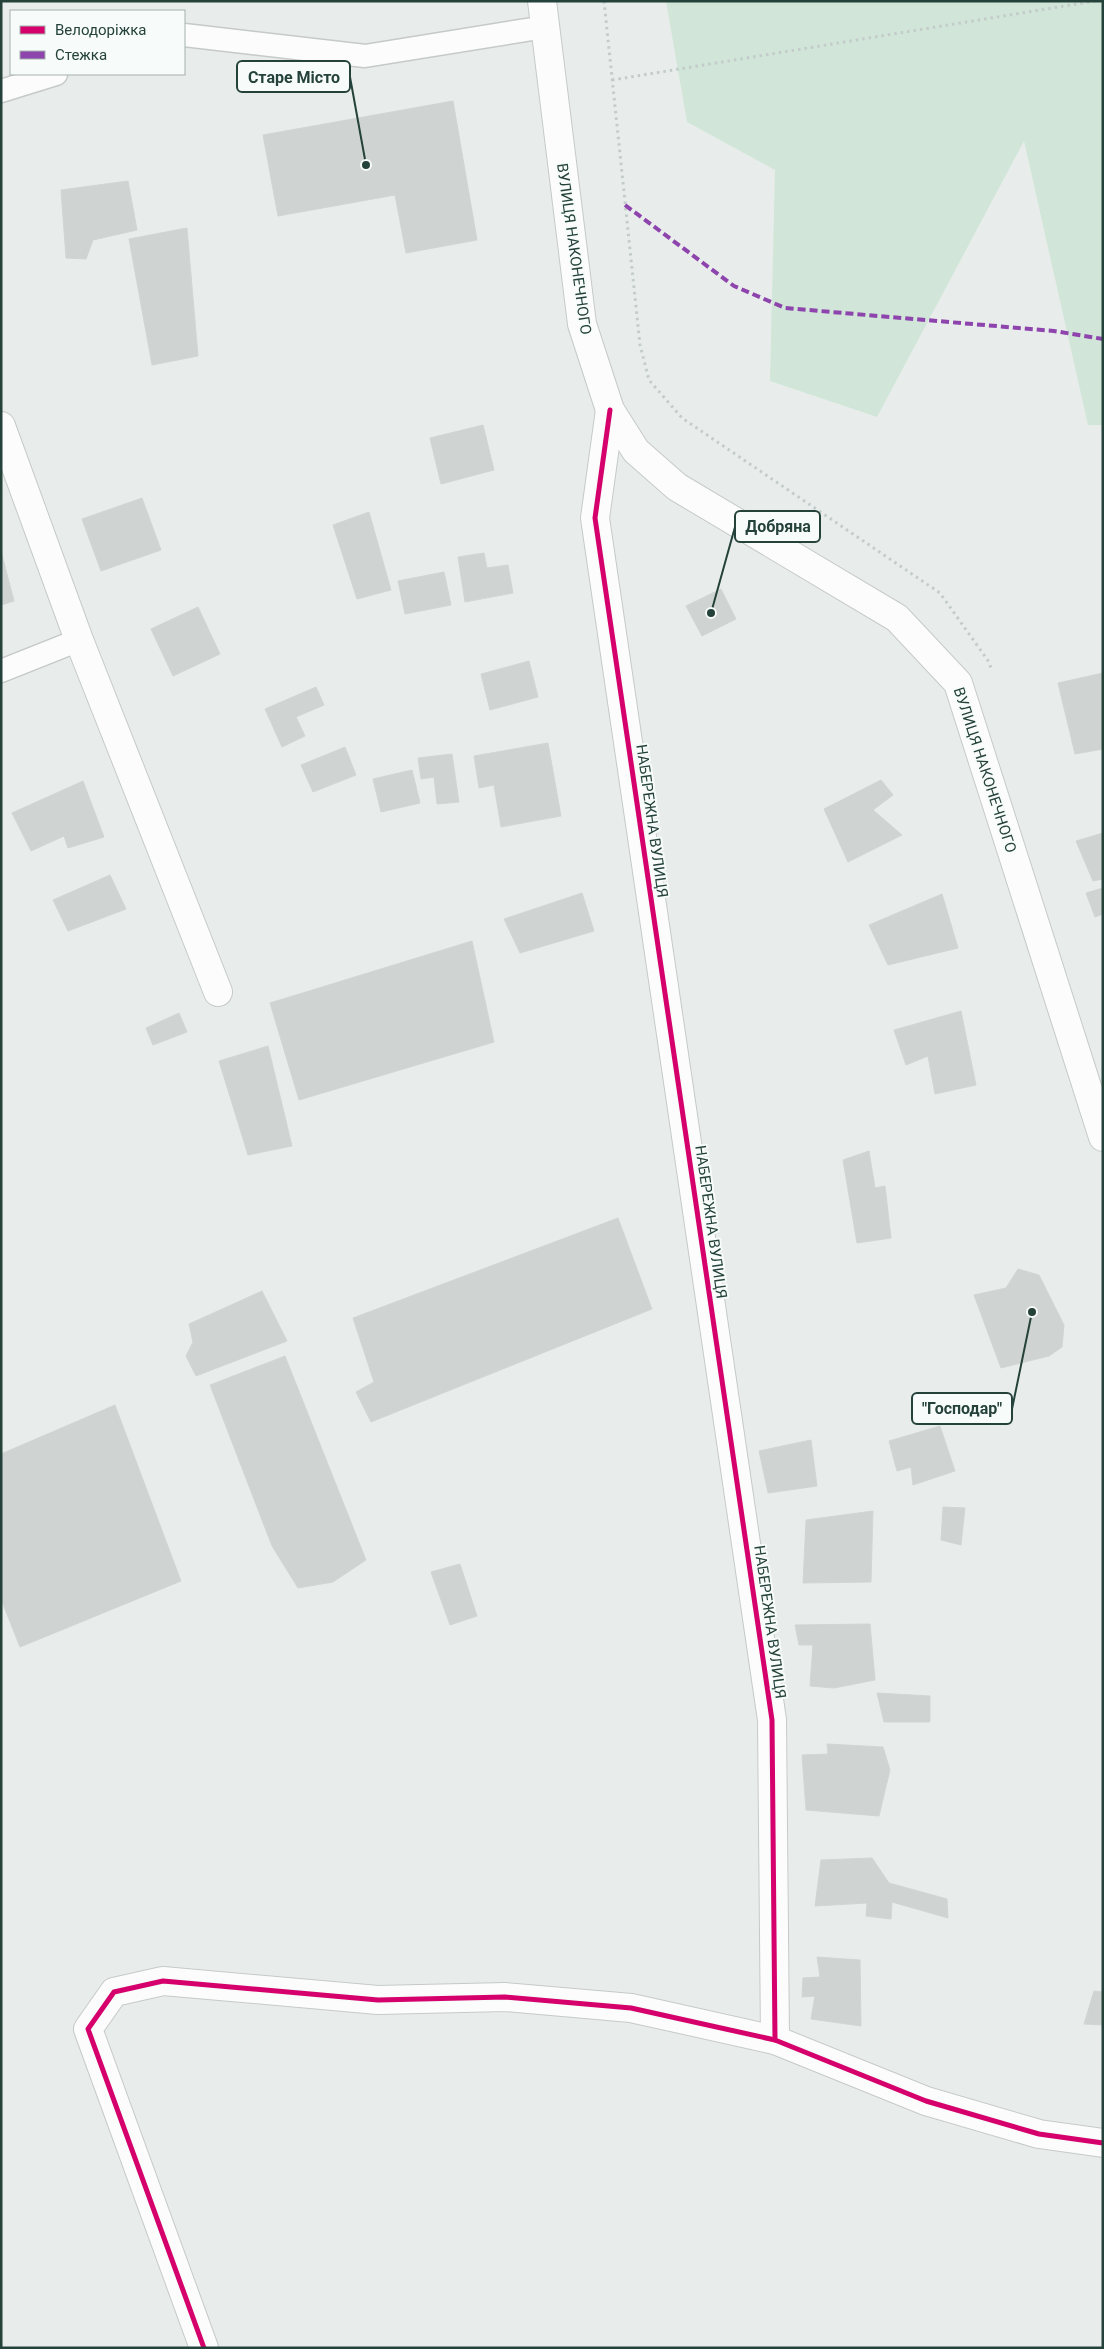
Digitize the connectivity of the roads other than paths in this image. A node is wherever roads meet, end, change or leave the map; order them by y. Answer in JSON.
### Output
{"nodes":[{"id":1,"x":544,"y":14,"type":"edge"},
{"id":2,"x":185,"y":35,"type":"edge"},
{"id":3,"x":53,"y":75,"type":"edge"},
{"id":4,"x":1,"y":91,"type":"edge"},
{"id":5,"x":610,"y":410,"type":"junction"},
{"id":6,"x":1,"y":426,"type":"edge"},
{"id":7,"x":79,"y":640,"type":"junction"},
{"id":8,"x":1,"y":671,"type":"edge"},
{"id":9,"x":218,"y":992,"type":"dead end"},
{"id":10,"x":1103,"y":1137,"type":"edge"},
{"id":11,"x":775,"y":2040,"type":"junction"},
{"id":12,"x":1103,"y":2143,"type":"edge"},
{"id":13,"x":204,"y":2348,"type":"edge"}],
"edges":[{"from":1,"to":2,"type":"lane"},
{"from":1,"to":5,"type":"street","name":"ВУЛИЦЯ НАКОНЕЧНОГО"},
{"from":3,"to":4,"type":"lane"},
{"from":5,"to":10,"type":"street","name":"ВУЛИЦЯ НАКОНЕЧНОГО"},
{"from":5,"to":11,"type":"street","name":"НАБЕРЕЖНА ВУЛИЦЯ"},
{"from":6,"to":7,"type":"street"},
{"from":7,"to":8,"type":"lane"},
{"from":7,"to":9,"type":"street"},
{"from":11,"to":12,"type":"street"},
{"from":11,"to":13,"type":"street"}]}
